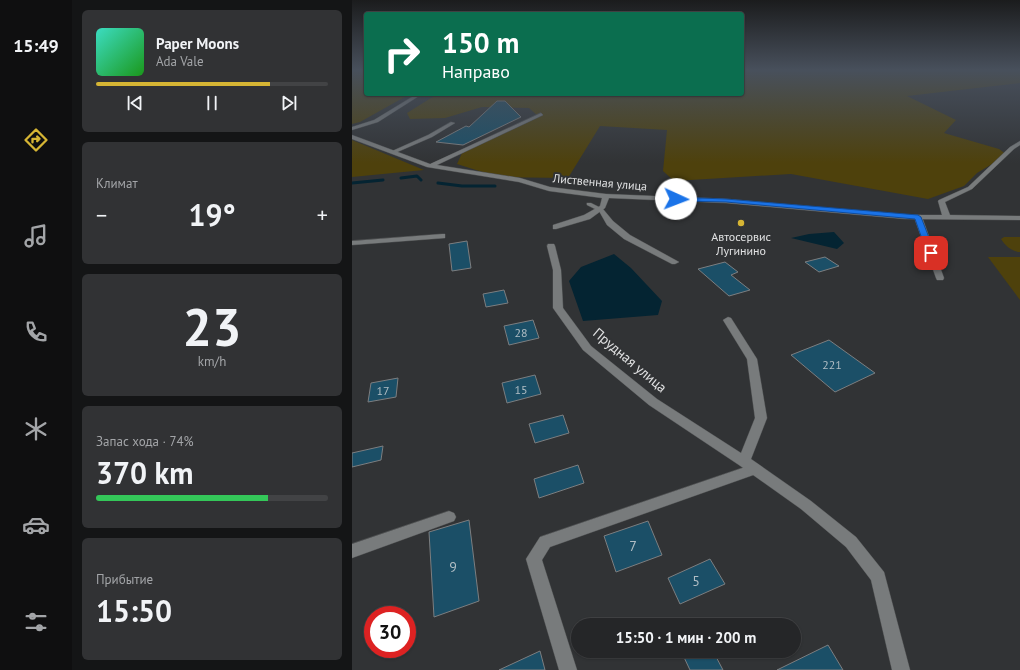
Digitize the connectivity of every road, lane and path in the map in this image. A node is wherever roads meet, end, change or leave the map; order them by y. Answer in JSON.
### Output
{"nodes":[{"id":1,"x":409,"y":101,"type":"edge"},
{"id":2,"x":541,"y":114,"type":"dead end"},
{"id":3,"x":454,"y":123,"type":"dead end"},
{"id":4,"x":352,"y":129,"type":"edge"},
{"id":5,"x":352,"y":137,"type":"edge"},
{"id":6,"x":1020,"y":143,"type":"edge"},
{"id":7,"x":393,"y":152,"type":"junction"},
{"id":8,"x":432,"y":165,"type":"junction"},
{"id":9,"x":606,"y":196,"type":"junction"},
{"id":10,"x":589,"y":204,"type":"dead end"},
{"id":11,"x":600,"y":209,"type":"junction"},
{"id":12,"x":918,"y":217,"type":"junction"},
{"id":13,"x":947,"y":218,"type":"junction"},
{"id":14,"x":1020,"y":218,"type":"edge"},
{"id":15,"x":556,"y":227,"type":"dead end"},
{"id":16,"x":442,"y":236,"type":"dead end"},
{"id":17,"x":352,"y":243,"type":"edge"},
{"id":18,"x":551,"y":246,"type":"dead end"},
{"id":19,"x":676,"y":262,"type":"dead end"},
{"id":20,"x":940,"y":278,"type":"dead end"},
{"id":21,"x":728,"y":320,"type":"dead end"},
{"id":22,"x":749,"y":465,"type":"junction"},
{"id":23,"x":449,"y":517,"type":"dead end"},
{"id":24,"x":352,"y":551,"type":"edge"},
{"id":25,"x":568,"y":670,"type":"edge"},
{"id":26,"x":901,"y":670,"type":"edge"}],
"edges":[{"from":1,"to":4,"type":"street"},
{"from":2,"to":8,"type":"street"},
{"from":3,"to":7,"type":"street"},
{"from":5,"to":7,"type":"street","name":"Лиственная улица"},
{"from":6,"to":13,"type":"street"},
{"from":7,"to":8,"type":"street","name":"Лиственная улица"},
{"from":8,"to":9,"type":"street","name":"Лиственная улица"},
{"from":9,"to":11,"type":"street"},
{"from":9,"to":12,"type":"street","name":"Лиственная улица"},
{"from":10,"to":11,"type":"street"},
{"from":11,"to":15,"type":"street"},
{"from":11,"to":19,"type":"street"},
{"from":12,"to":13,"type":"street","name":"Лиственная улица"},
{"from":12,"to":20,"type":"street"},
{"from":13,"to":14,"type":"street","name":"Лиственная улица"},
{"from":16,"to":17,"type":"street"},
{"from":18,"to":22,"type":"street","name":"Прудная улица"},
{"from":21,"to":22,"type":"street"},
{"from":22,"to":25,"type":"street"},
{"from":22,"to":26,"type":"street","name":"Прудная улица"},
{"from":23,"to":24,"type":"street"}]}
